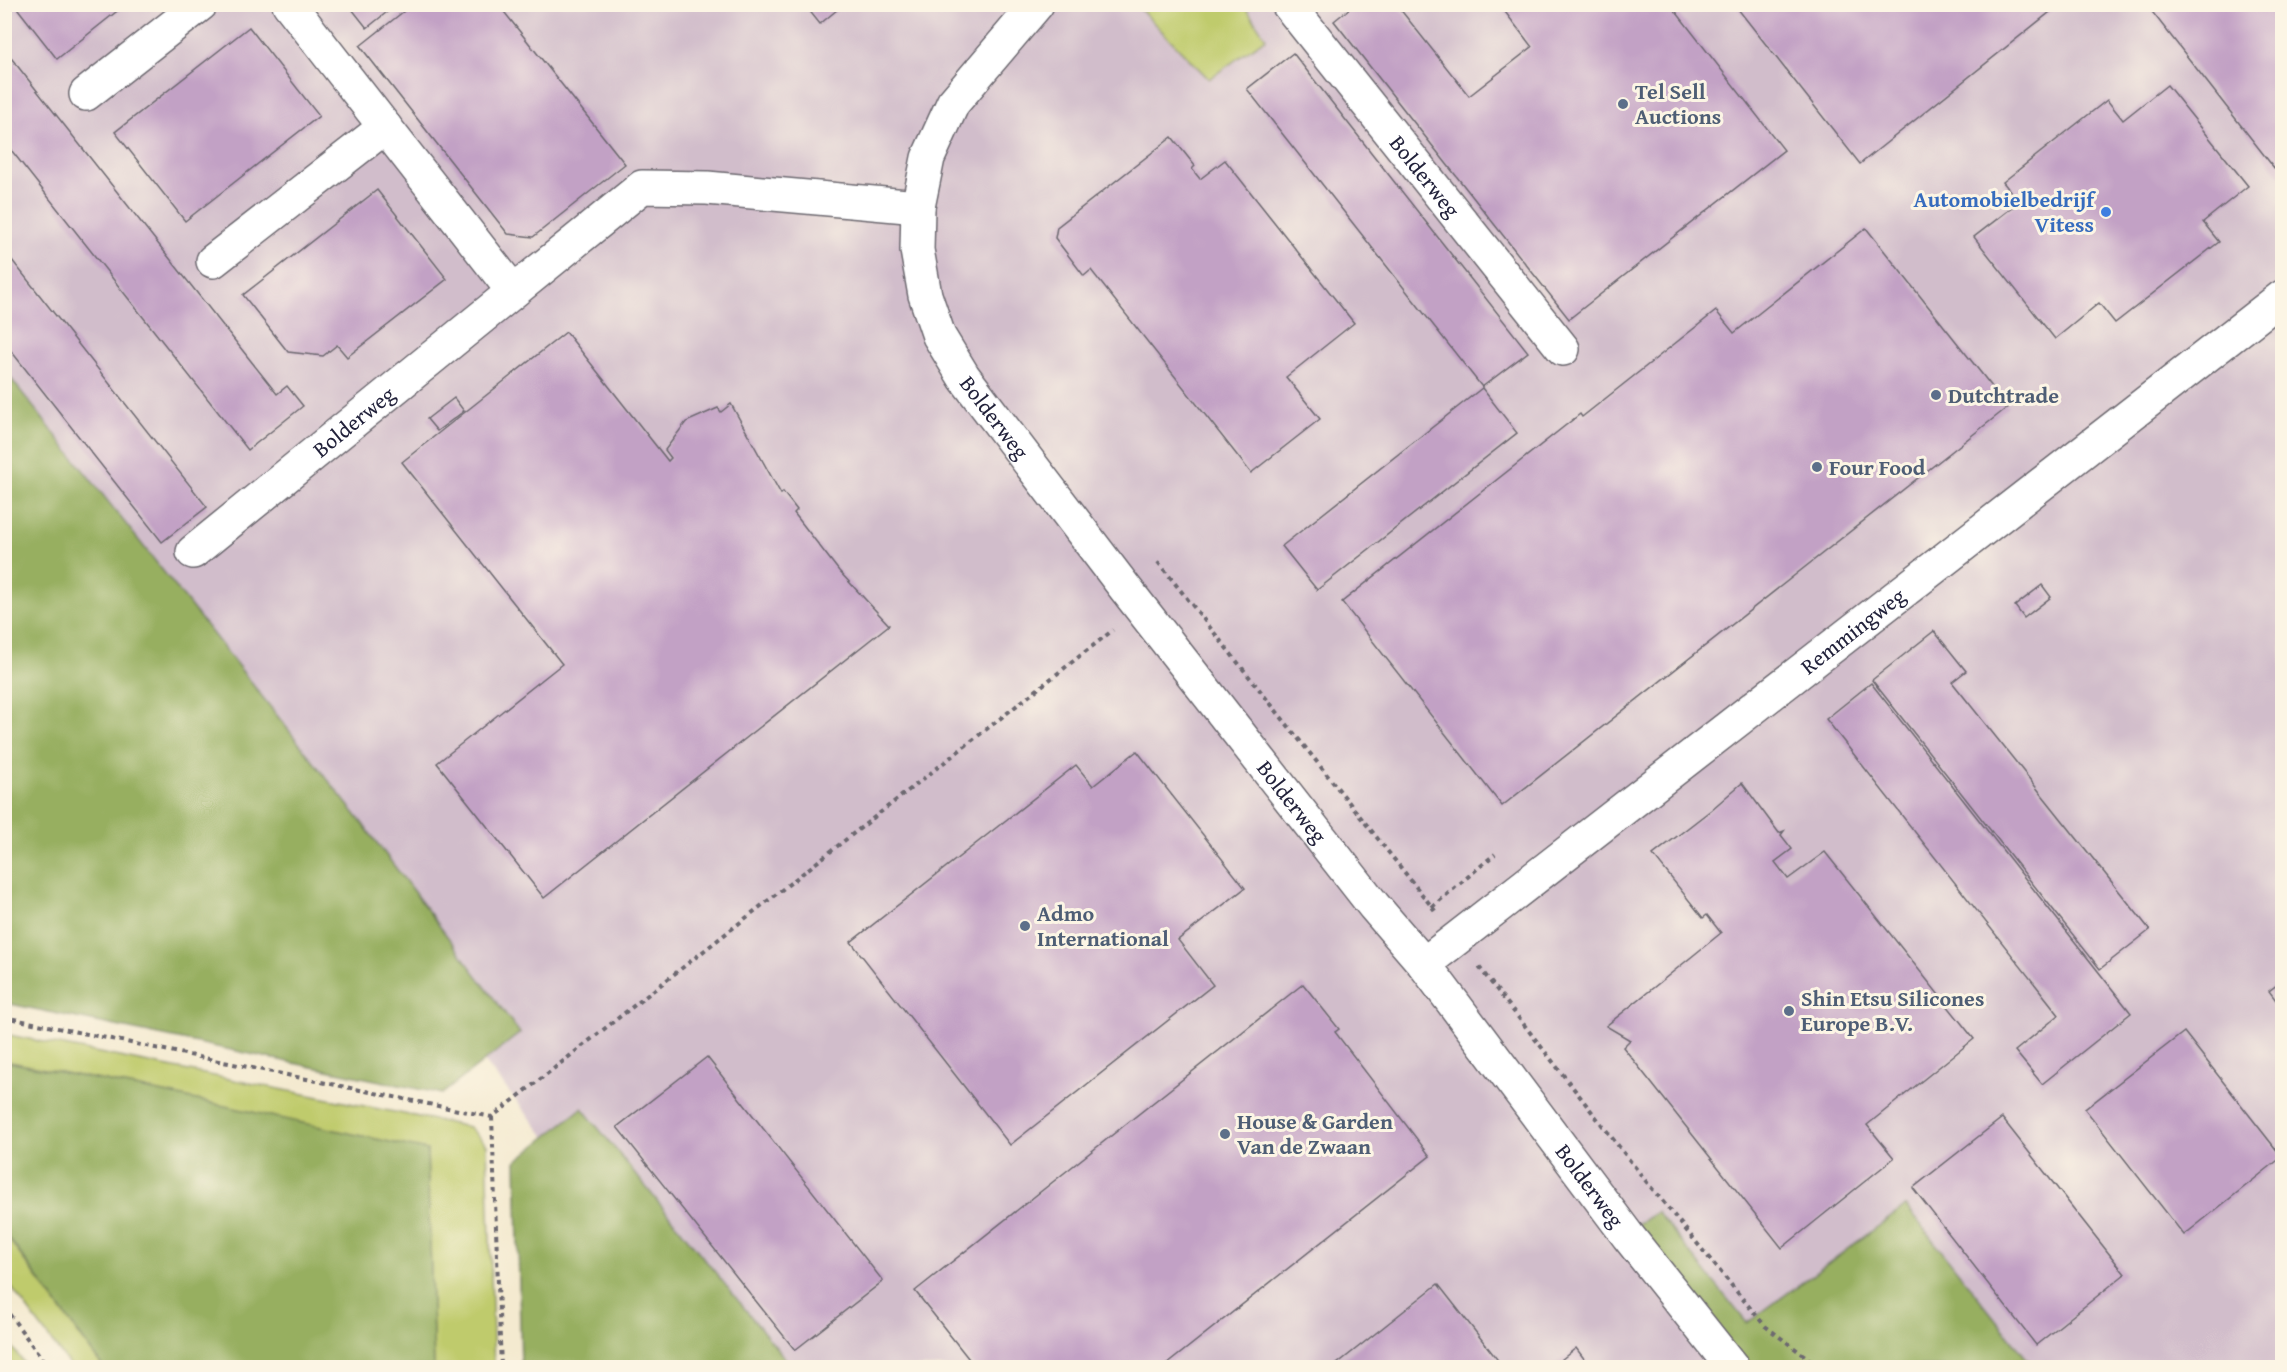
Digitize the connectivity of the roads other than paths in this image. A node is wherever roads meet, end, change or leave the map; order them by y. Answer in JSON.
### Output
{"nodes":[{"id":1,"x":201,"y":4,"type":"edge"},
{"id":2,"x":289,"y":4,"type":"edge"},
{"id":3,"x":1037,"y":4,"type":"edge"},
{"id":4,"x":1288,"y":4,"type":"edge"},
{"id":5,"x":86,"y":94,"type":"dead end"},
{"id":6,"x":385,"y":127,"type":"junction"},
{"id":7,"x":918,"y":207,"type":"junction"},
{"id":8,"x":213,"y":261,"type":"dead end"},
{"id":9,"x":513,"y":291,"type":"junction"},
{"id":10,"x":2283,"y":297,"type":"edge"},
{"id":11,"x":1563,"y":348,"type":"dead end"},
{"id":12,"x":194,"y":552,"type":"dead end"},
{"id":13,"x":1424,"y":964,"type":"junction"},
{"id":14,"x":1733,"y":1368,"type":"edge"}],
"edges":[{"from":1,"to":5,"type":"street"},
{"from":2,"to":6,"type":"street"},
{"from":3,"to":7,"type":"street","name":"Bolderweg"},
{"from":4,"to":11,"type":"street","name":"Bolderweg"},
{"from":6,"to":8,"type":"street"},
{"from":6,"to":9,"type":"street"},
{"from":7,"to":9,"type":"street","name":"Bolderweg"},
{"from":7,"to":13,"type":"street","name":"Bolderweg"},
{"from":9,"to":12,"type":"street","name":"Bolderweg"},
{"from":10,"to":13,"type":"street","name":"Remmingweg"},
{"from":13,"to":14,"type":"street","name":"Bolderweg"}]}
